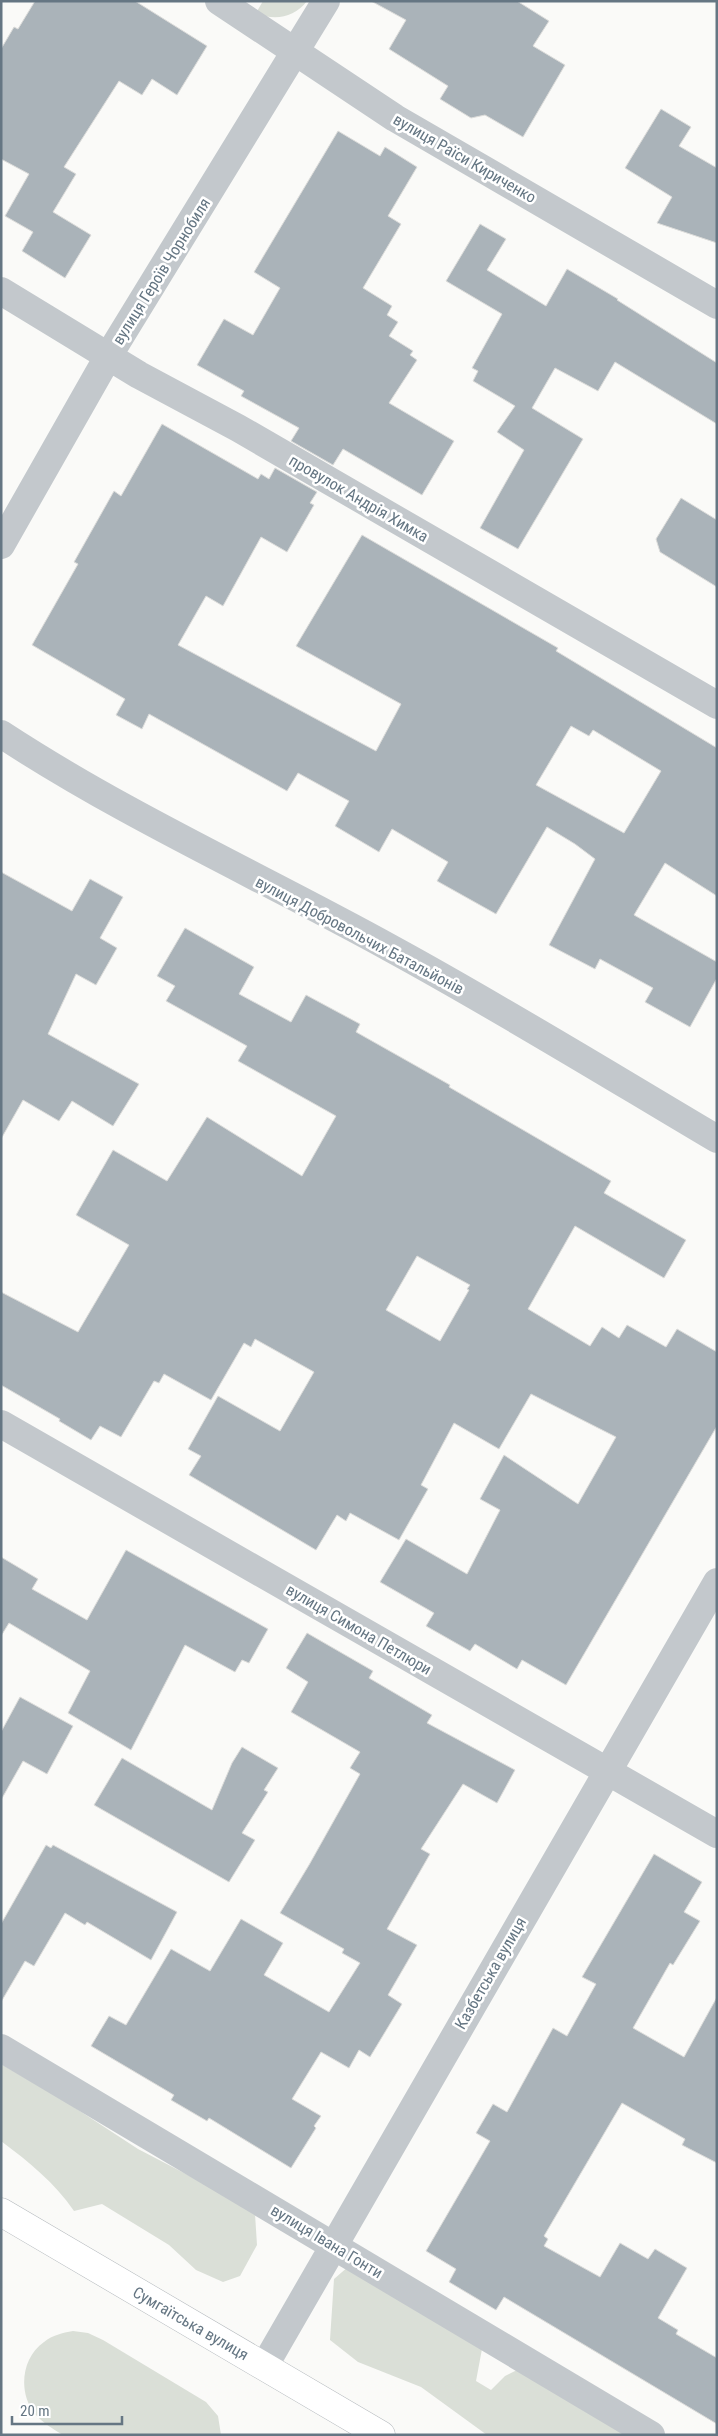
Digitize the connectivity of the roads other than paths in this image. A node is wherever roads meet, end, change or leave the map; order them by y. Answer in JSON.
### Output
{"nodes":[{"id":1,"x":219,"y":1,"type":"edge"},
{"id":2,"x":326,"y":1,"type":"edge"},
{"id":3,"x":296,"y":53,"type":"junction"},
{"id":4,"x":1,"y":291,"type":"edge"},
{"id":5,"x":717,"y":305,"type":"edge"},
{"id":6,"x":109,"y":355,"type":"junction"},
{"id":7,"x":1,"y":546,"type":"edge"},
{"id":8,"x":717,"y":705,"type":"edge"},
{"id":9,"x":1,"y":734,"type":"edge"},
{"id":10,"x":717,"y":1139,"type":"edge"},
{"id":11,"x":1,"y":1424,"type":"edge"},
{"id":12,"x":717,"y":1582,"type":"edge"},
{"id":13,"x":607,"y":1770,"type":"junction"},
{"id":14,"x":717,"y":1834,"type":"edge"},
{"id":15,"x":1,"y":2048,"type":"edge"},
{"id":16,"x":1,"y":2212,"type":"edge"},
{"id":17,"x":333,"y":2244,"type":"junction"},
{"id":18,"x":265,"y":2365,"type":"junction"},
{"id":19,"x":381,"y":2435,"type":"edge"},
{"id":20,"x":651,"y":2435,"type":"edge"}],
"edges":[{"from":1,"to":3,"type":"street","name":"вулиця Раїси Кириченко"},
{"from":2,"to":3,"type":"street","name":"вулиця Героїв Чорнобиля"},
{"from":3,"to":5,"type":"street","name":"вулиця Раїси Кириченко"},
{"from":3,"to":6,"type":"street","name":"вулиця Героїв Чорнобиля"},
{"from":4,"to":6,"type":"street","name":"провулок Андрія Химка"},
{"from":6,"to":7,"type":"street","name":"вулиця Героїв Чорнобиля"},
{"from":6,"to":8,"type":"street","name":"провулок Андрія Химка"},
{"from":9,"to":10,"type":"street","name":"вулиця Добровольчих Батальйонів"},
{"from":11,"to":13,"type":"street","name":"вулиця Симона Петлюри"},
{"from":12,"to":13,"type":"street","name":"Казбетська вулиця"},
{"from":13,"to":14,"type":"street","name":"вулиця Симона Петлюри"},
{"from":13,"to":17,"type":"street","name":"Казбетська вулиця"},
{"from":15,"to":17,"type":"street","name":"вулиця Івана Гонти"},
{"from":16,"to":18,"type":"main road","name":"Сумгаїтська вулиця"},
{"from":17,"to":18,"type":"street","name":"Казбетська вулиця"},
{"from":17,"to":20,"type":"street","name":"вулиця Івана Гонти"},
{"from":18,"to":19,"type":"main road","name":"Сумгаїтська вулиця"}]}
